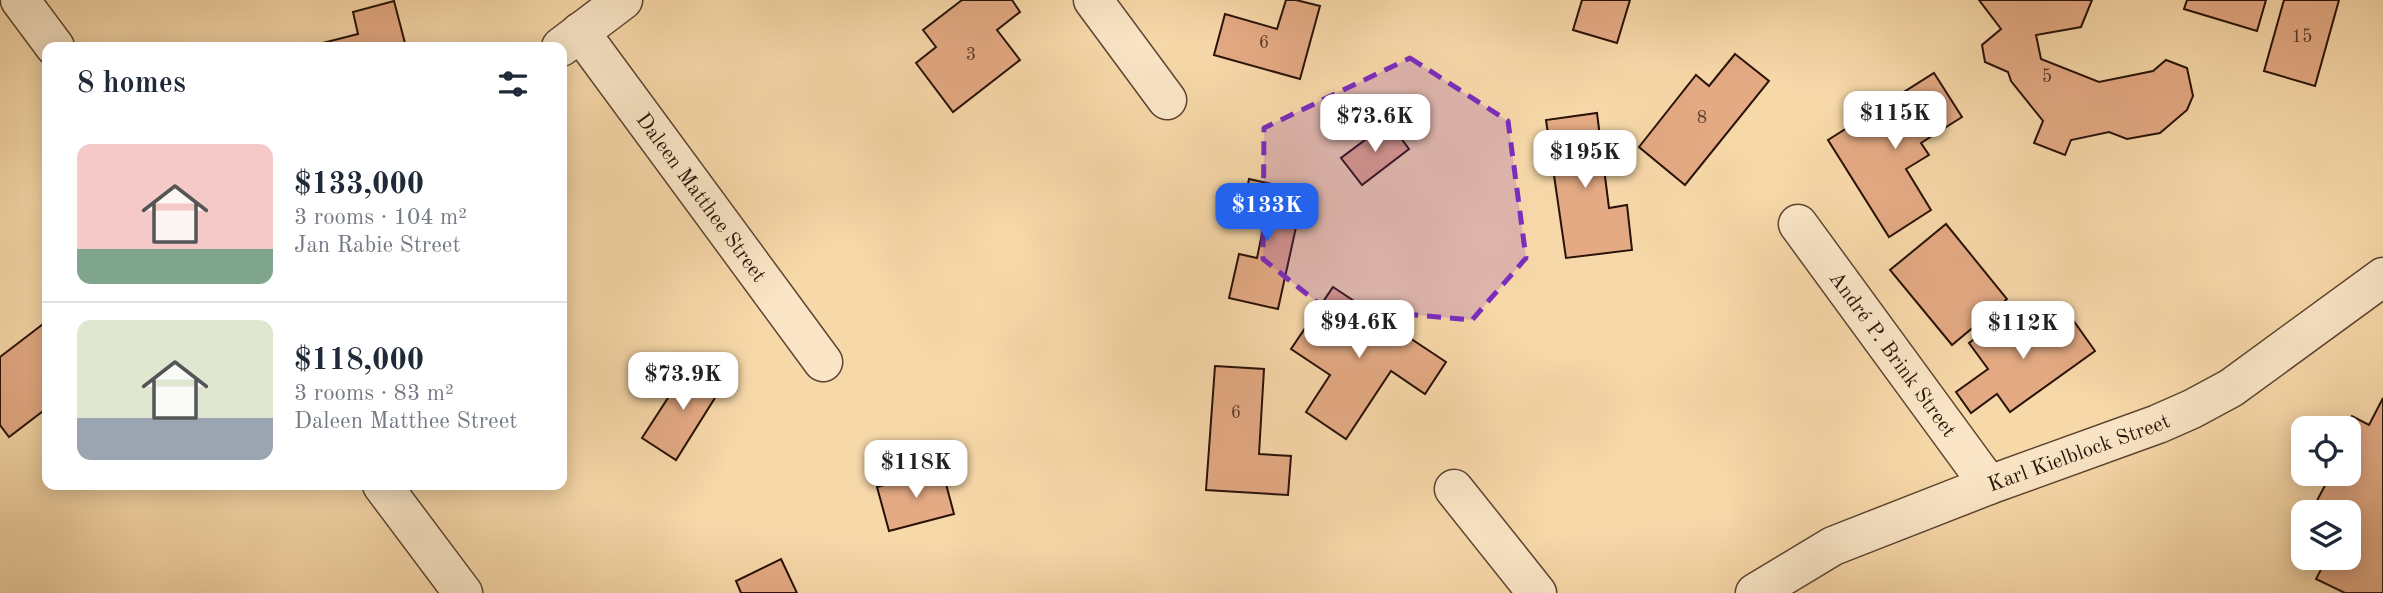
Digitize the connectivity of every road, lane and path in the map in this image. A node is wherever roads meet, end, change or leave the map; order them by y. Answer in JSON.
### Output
{"nodes":[{"id":1,"x":20,"y":0,"type":"edge"},
{"id":2,"x":623,"y":0,"type":"edge"},
{"id":3,"x":1093,"y":0,"type":"edge"},
{"id":4,"x":570,"y":40,"type":"edge"},
{"id":5,"x":51,"y":42,"type":"edge"},
{"id":6,"x":1167,"y":100,"type":"dead end"},
{"id":7,"x":1798,"y":224,"type":"dead end"},
{"id":8,"x":2383,"y":277,"type":"edge"},
{"id":9,"x":823,"y":362,"type":"dead end"},
{"id":10,"x":1989,"y":485,"type":"junction"},
{"id":11,"x":1454,"y":489,"type":"dead end"},
{"id":12,"x":386,"y":490,"type":"edge"},
{"id":13,"x":463,"y":593,"type":"edge"},
{"id":14,"x":1537,"y":593,"type":"edge"},
{"id":15,"x":1755,"y":593,"type":"edge"}],
"edges":[{"from":1,"to":5,"type":"street"},
{"from":2,"to":4,"type":"street"},
{"from":3,"to":6,"type":"street"},
{"from":4,"to":9,"type":"street","name":"Daleen Matthee Street"},
{"from":7,"to":10,"type":"street","name":"André P. Brink Street"},
{"from":8,"to":10,"type":"street","name":"Karl Kielblock Street"},
{"from":10,"to":15,"type":"street","name":"Karl Kielblock Street"},
{"from":11,"to":14,"type":"street"},
{"from":12,"to":13,"type":"street"}]}
